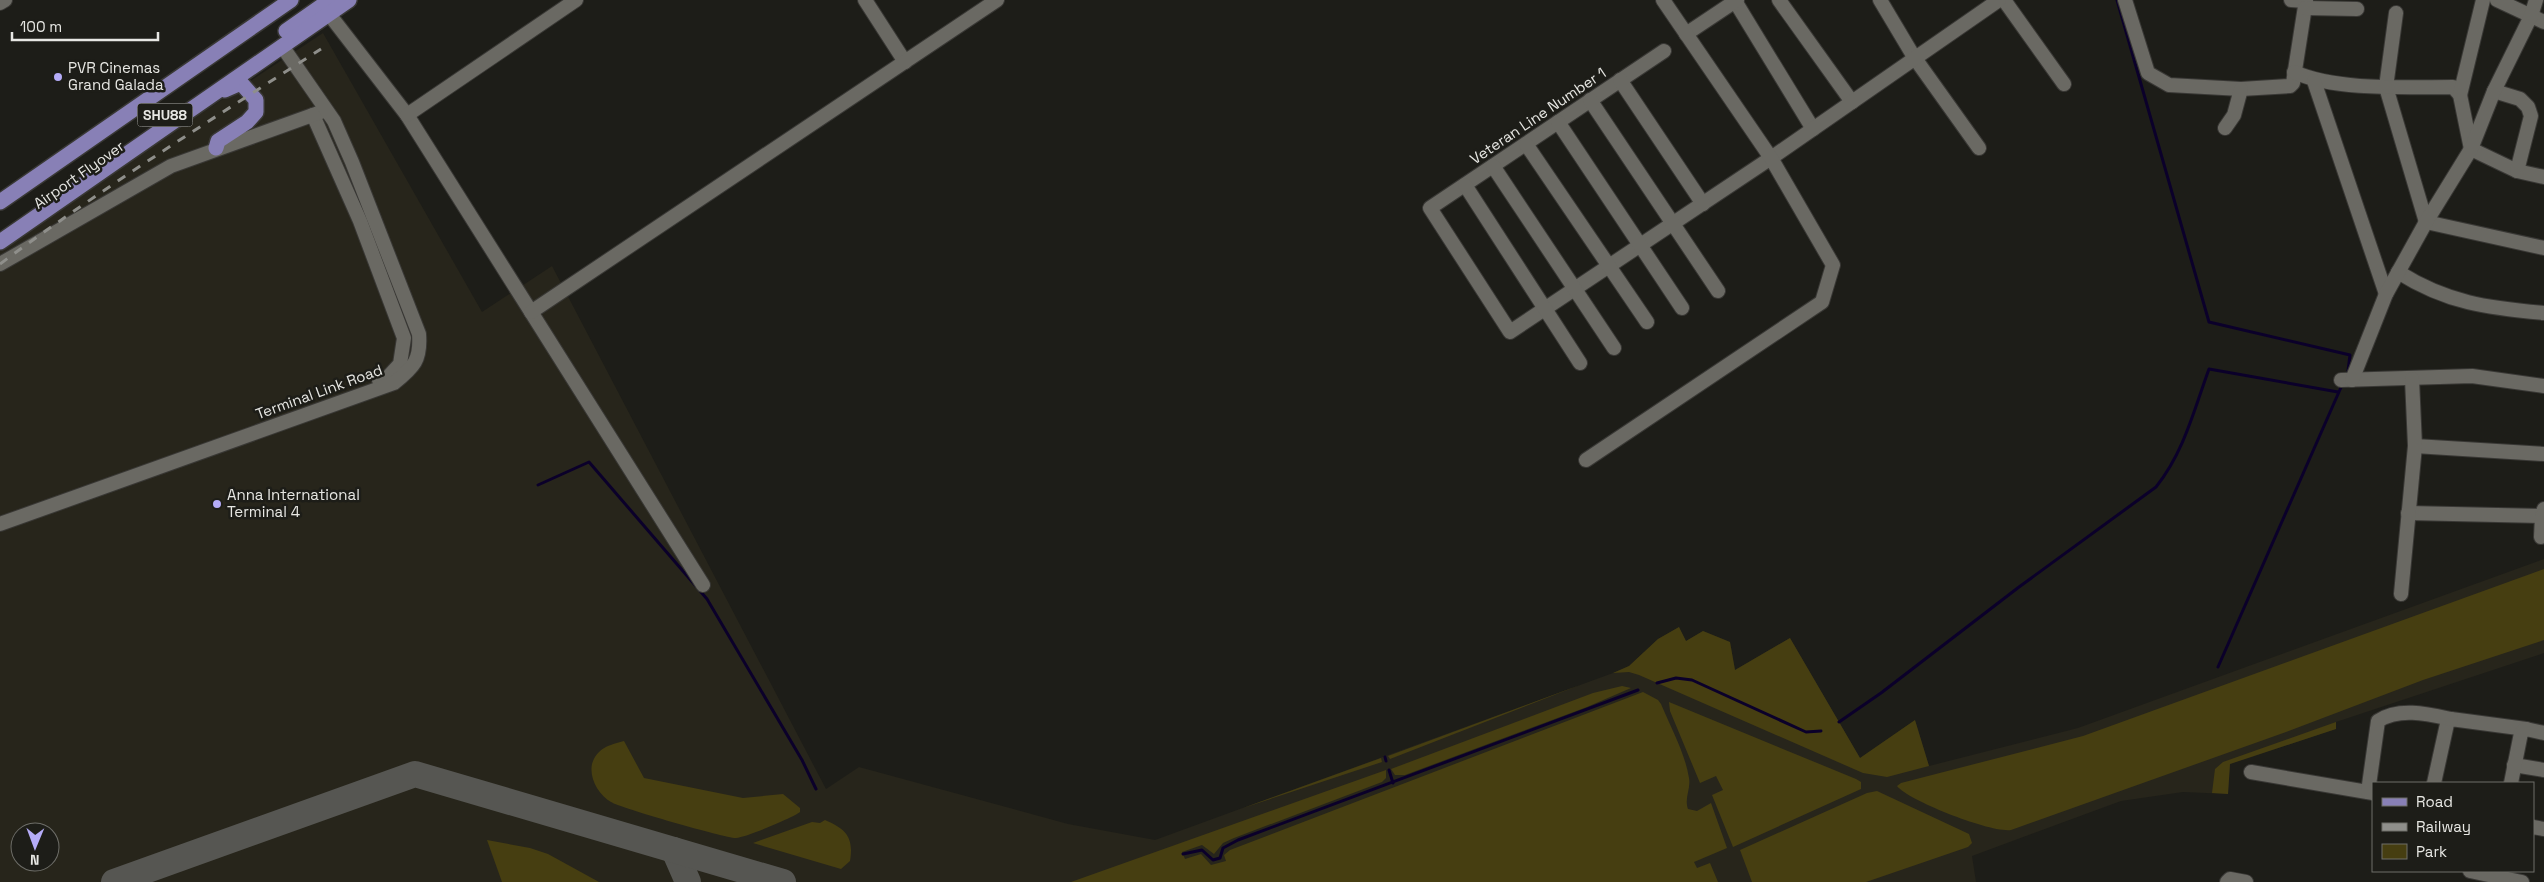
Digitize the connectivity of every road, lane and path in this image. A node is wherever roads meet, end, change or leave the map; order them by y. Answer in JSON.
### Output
{"nodes":[{"id":1,"x":5,"y":0,"type":"edge"},
{"id":2,"x":291,"y":0,"type":"edge"},
{"id":3,"x":349,"y":0,"type":"edge"},
{"id":4,"x":576,"y":0,"type":"edge"},
{"id":5,"x":865,"y":0,"type":"edge"},
{"id":6,"x":997,"y":0,"type":"edge"},
{"id":7,"x":1663,"y":0,"type":"edge"},
{"id":8,"x":1779,"y":0,"type":"edge"},
{"id":9,"x":1880,"y":0,"type":"edge"},
{"id":10,"x":1999,"y":0,"type":"edge"},
{"id":11,"x":2004,"y":0,"type":"edge"},
{"id":12,"x":2125,"y":0,"type":"edge"},
{"id":13,"x":2291,"y":0,"type":"edge"},
{"id":14,"x":2483,"y":0,"type":"edge"},
{"id":15,"x":2497,"y":0,"type":"edge"},
{"id":16,"x":2536,"y":0,"type":"edge"},
{"id":17,"x":1736,"y":1,"type":"edge"},
{"id":18,"x":2306,"y":3,"type":"edge"},
{"id":19,"x":0,"y":4,"type":"edge"},
{"id":20,"x":330,"y":7,"type":"edge"},
{"id":21,"x":2357,"y":9,"type":"dead end"},
{"id":22,"x":2396,"y":13,"type":"dead end"},
{"id":23,"x":2530,"y":16,"type":"junction"},
{"id":24,"x":2544,"y":22,"type":"edge"},
{"id":25,"x":1686,"y":34,"type":"junction"},
{"id":26,"x":282,"y":46,"type":"junction"},
{"id":27,"x":1664,"y":51,"type":"dead end"},
{"id":28,"x":1914,"y":57,"type":"junction"},
{"id":29,"x":905,"y":62,"type":"junction"},
{"id":30,"x":2294,"y":72,"type":"junction"},
{"id":31,"x":1620,"y":80,"type":"junction"},
{"id":32,"x":2314,"y":81,"type":"junction"},
{"id":33,"x":2064,"y":84,"type":"dead end"},
{"id":34,"x":2386,"y":87,"type":"junction"},
{"id":35,"x":2241,"y":89,"type":"junction"},
{"id":36,"x":2494,"y":91,"type":"junction"},
{"id":37,"x":2460,"y":95,"type":"junction"},
{"id":38,"x":1590,"y":100,"type":"junction"},
{"id":39,"x":1852,"y":102,"type":"junction"},
{"id":40,"x":327,"y":110,"type":"junction"},
{"id":41,"x":313,"y":115,"type":"junction"},
{"id":42,"x":407,"y":116,"type":"junction"},
{"id":43,"x":1558,"y":122,"type":"junction"},
{"id":44,"x":2225,"y":128,"type":"dead end"},
{"id":45,"x":1813,"y":129,"type":"junction"},
{"id":46,"x":160,"y":130,"type":"junction"},
{"id":47,"x":1526,"y":144,"type":"junction"},
{"id":48,"x":216,"y":148,"type":"junction"},
{"id":49,"x":1979,"y":148,"type":"dead end"},
{"id":50,"x":2471,"y":149,"type":"junction"},
{"id":51,"x":1771,"y":158,"type":"junction"},
{"id":52,"x":1494,"y":166,"type":"junction"},
{"id":53,"x":2517,"y":171,"type":"junction"},
{"id":54,"x":2544,"y":177,"type":"edge"},
{"id":55,"x":1465,"y":185,"type":"junction"},
{"id":56,"x":0,"y":202,"type":"edge"},
{"id":57,"x":1703,"y":204,"type":"junction"},
{"id":58,"x":2426,"y":222,"type":"junction"},
{"id":59,"x":1672,"y":224,"type":"junction"},
{"id":60,"x":0,"y":230,"type":"edge"},
{"id":61,"x":0,"y":242,"type":"edge"},
{"id":62,"x":1641,"y":246,"type":"junction"},
{"id":63,"x":2544,"y":248,"type":"edge"},
{"id":64,"x":0,"y":264,"type":"edge"},
{"id":65,"x":1608,"y":265,"type":"junction"},
{"id":66,"x":2398,"y":272,"type":"junction"},
{"id":67,"x":1576,"y":289,"type":"junction"},
{"id":68,"x":1718,"y":291,"type":"dead end"},
{"id":69,"x":2386,"y":294,"type":"junction"},
{"id":70,"x":1682,"y":308,"type":"dead end"},
{"id":71,"x":1544,"y":309,"type":"junction"},
{"id":72,"x":531,"y":312,"type":"junction"},
{"id":73,"x":2544,"y":313,"type":"edge"},
{"id":74,"x":1647,"y":322,"type":"dead end"},
{"id":75,"x":1614,"y":348,"type":"dead end"},
{"id":76,"x":1580,"y":363,"type":"dead end"},
{"id":77,"x":2412,"y":379,"type":"junction"},
{"id":78,"x":2544,"y":386,"type":"edge"},
{"id":79,"x":2415,"y":446,"type":"junction"},
{"id":80,"x":2544,"y":454,"type":"edge"},
{"id":81,"x":1586,"y":460,"type":"dead end"},
{"id":82,"x":2408,"y":513,"type":"junction"},
{"id":83,"x":0,"y":514,"type":"edge"},
{"id":84,"x":2543,"y":514,"type":"edge"},
{"id":85,"x":0,"y":524,"type":"edge"},
{"id":86,"x":2541,"y":537,"type":"dead end"},
{"id":87,"x":703,"y":584,"type":"dead end"},
{"id":88,"x":2401,"y":594,"type":"dead end"},
{"id":89,"x":2451,"y":719,"type":"junction"},
{"id":90,"x":2526,"y":729,"type":"junction"},
{"id":91,"x":2544,"y":733,"type":"edge"},
{"id":92,"x":2514,"y":765,"type":"junction"},
{"id":93,"x":2544,"y":770,"type":"edge"},
{"id":94,"x":2251,"y":772,"type":"dead end"},
{"id":95,"x":2434,"y":782,"type":"edge"},
{"id":96,"x":2511,"y":782,"type":"edge"},
{"id":97,"x":2370,"y":792,"type":"edge"},
{"id":98,"x":2474,"y":872,"type":"edge"},
{"id":99,"x":2490,"y":876,"type":"edge"},
{"id":100,"x":2227,"y":882,"type":"edge"},
{"id":101,"x":2246,"y":882,"type":"edge"},
{"id":102,"x":2522,"y":882,"type":"edge"}],
"edges":[{"from":1,"to":19,"type":"street"},
{"from":2,"to":56,"type":"main road","number":"SHU88"},
{"from":3,"to":20,"type":"main road"},
{"from":4,"to":42,"type":"street"},
{"from":5,"to":29,"type":"street"},
{"from":6,"to":29,"type":"street"},
{"from":7,"to":25,"type":"street"},
{"from":8,"to":39,"type":"street"},
{"from":9,"to":28,"type":"street"},
{"from":10,"to":28,"type":"street"},
{"from":11,"to":33,"type":"street"},
{"from":12,"to":35,"type":"street"},
{"from":13,"to":18,"type":"street"},
{"from":14,"to":37,"type":"street"},
{"from":15,"to":23,"type":"street"},
{"from":16,"to":23,"type":"street"},
{"from":17,"to":25,"type":"street"},
{"from":17,"to":45,"type":"street"},
{"from":18,"to":21,"type":"street"},
{"from":18,"to":30,"type":"street"},
{"from":20,"to":26,"type":"main road"},
{"from":20,"to":42,"type":"street"},
{"from":20,"to":60,"type":"main road","name":"Airport Flyover","number":"SHU88"},
{"from":22,"to":34,"type":"street"},
{"from":23,"to":24,"type":"street"},
{"from":23,"to":36,"type":"street"},
{"from":25,"to":51,"type":"street"},
{"from":26,"to":40,"type":"street","name":"Terminal Link Road"},
{"from":26,"to":46,"type":"main road"},
{"from":27,"to":31,"type":"street","name":"Veteran Line Number 1"},
{"from":28,"to":39,"type":"street"},
{"from":28,"to":49,"type":"street"},
{"from":29,"to":72,"type":"street"},
{"from":30,"to":32,"type":"street"},
{"from":30,"to":35,"type":"street"},
{"from":31,"to":38,"type":"street","name":"Veteran Line Number 1"},
{"from":31,"to":57,"type":"street"},
{"from":32,"to":34,"type":"street"},
{"from":32,"to":69,"type":"street"},
{"from":34,"to":37,"type":"street"},
{"from":34,"to":58,"type":"street"},
{"from":35,"to":44,"type":"street"},
{"from":36,"to":50,"type":"street"},
{"from":36,"to":53,"type":"street"},
{"from":37,"to":50,"type":"street"},
{"from":38,"to":43,"type":"street","name":"Veteran Line Number 1"},
{"from":38,"to":59,"type":"street"},
{"from":39,"to":45,"type":"street"},
{"from":40,"to":41,"type":"street"},
{"from":40,"to":85,"type":"street","name":"Terminal Link Road"},
{"from":41,"to":48,"type":"street"},
{"from":41,"to":83,"type":"street","name":"Terminal Link Road"},
{"from":42,"to":72,"type":"street"},
{"from":43,"to":47,"type":"street","name":"Veteran Line Number 1"},
{"from":43,"to":62,"type":"street"},
{"from":45,"to":51,"type":"street"},
{"from":46,"to":48,"type":"main road"},
{"from":46,"to":61,"type":"main road"},
{"from":47,"to":52,"type":"street","name":"Veteran Line Number 1"},
{"from":47,"to":65,"type":"street"},
{"from":48,"to":64,"type":"street"},
{"from":50,"to":53,"type":"street"},
{"from":50,"to":58,"type":"street"},
{"from":51,"to":57,"type":"street"},
{"from":51,"to":81,"type":"street"},
{"from":52,"to":55,"type":"street","name":"Veteran Line Number 1"},
{"from":52,"to":67,"type":"street"},
{"from":53,"to":54,"type":"street"},
{"from":55,"to":71,"type":"street"},
{"from":55,"to":71,"type":"street","name":"Veteran Line Number 1"},
{"from":57,"to":59,"type":"street"},
{"from":58,"to":63,"type":"street"},
{"from":58,"to":66,"type":"street"},
{"from":59,"to":62,"type":"street"},
{"from":59,"to":68,"type":"street"},
{"from":62,"to":65,"type":"street"},
{"from":62,"to":70,"type":"street"},
{"from":65,"to":67,"type":"street"},
{"from":65,"to":74,"type":"street"},
{"from":66,"to":69,"type":"street"},
{"from":66,"to":73,"type":"street"},
{"from":67,"to":71,"type":"street"},
{"from":67,"to":75,"type":"street"},
{"from":69,"to":77,"type":"street"},
{"from":71,"to":76,"type":"street"},
{"from":72,"to":87,"type":"street"},
{"from":77,"to":78,"type":"street"},
{"from":77,"to":79,"type":"street"},
{"from":79,"to":80,"type":"street"},
{"from":79,"to":82,"type":"street"},
{"from":82,"to":84,"type":"street"},
{"from":82,"to":88,"type":"street"},
{"from":84,"to":86,"type":"street"},
{"from":89,"to":90,"type":"street"},
{"from":89,"to":95,"type":"street"},
{"from":89,"to":97,"type":"street"},
{"from":90,"to":91,"type":"street"},
{"from":90,"to":92,"type":"street"},
{"from":92,"to":93,"type":"street"},
{"from":92,"to":96,"type":"street"},
{"from":94,"to":97,"type":"street"},
{"from":98,"to":99,"type":"street"},
{"from":99,"to":102,"type":"street"},
{"from":100,"to":101,"type":"street"}]}
